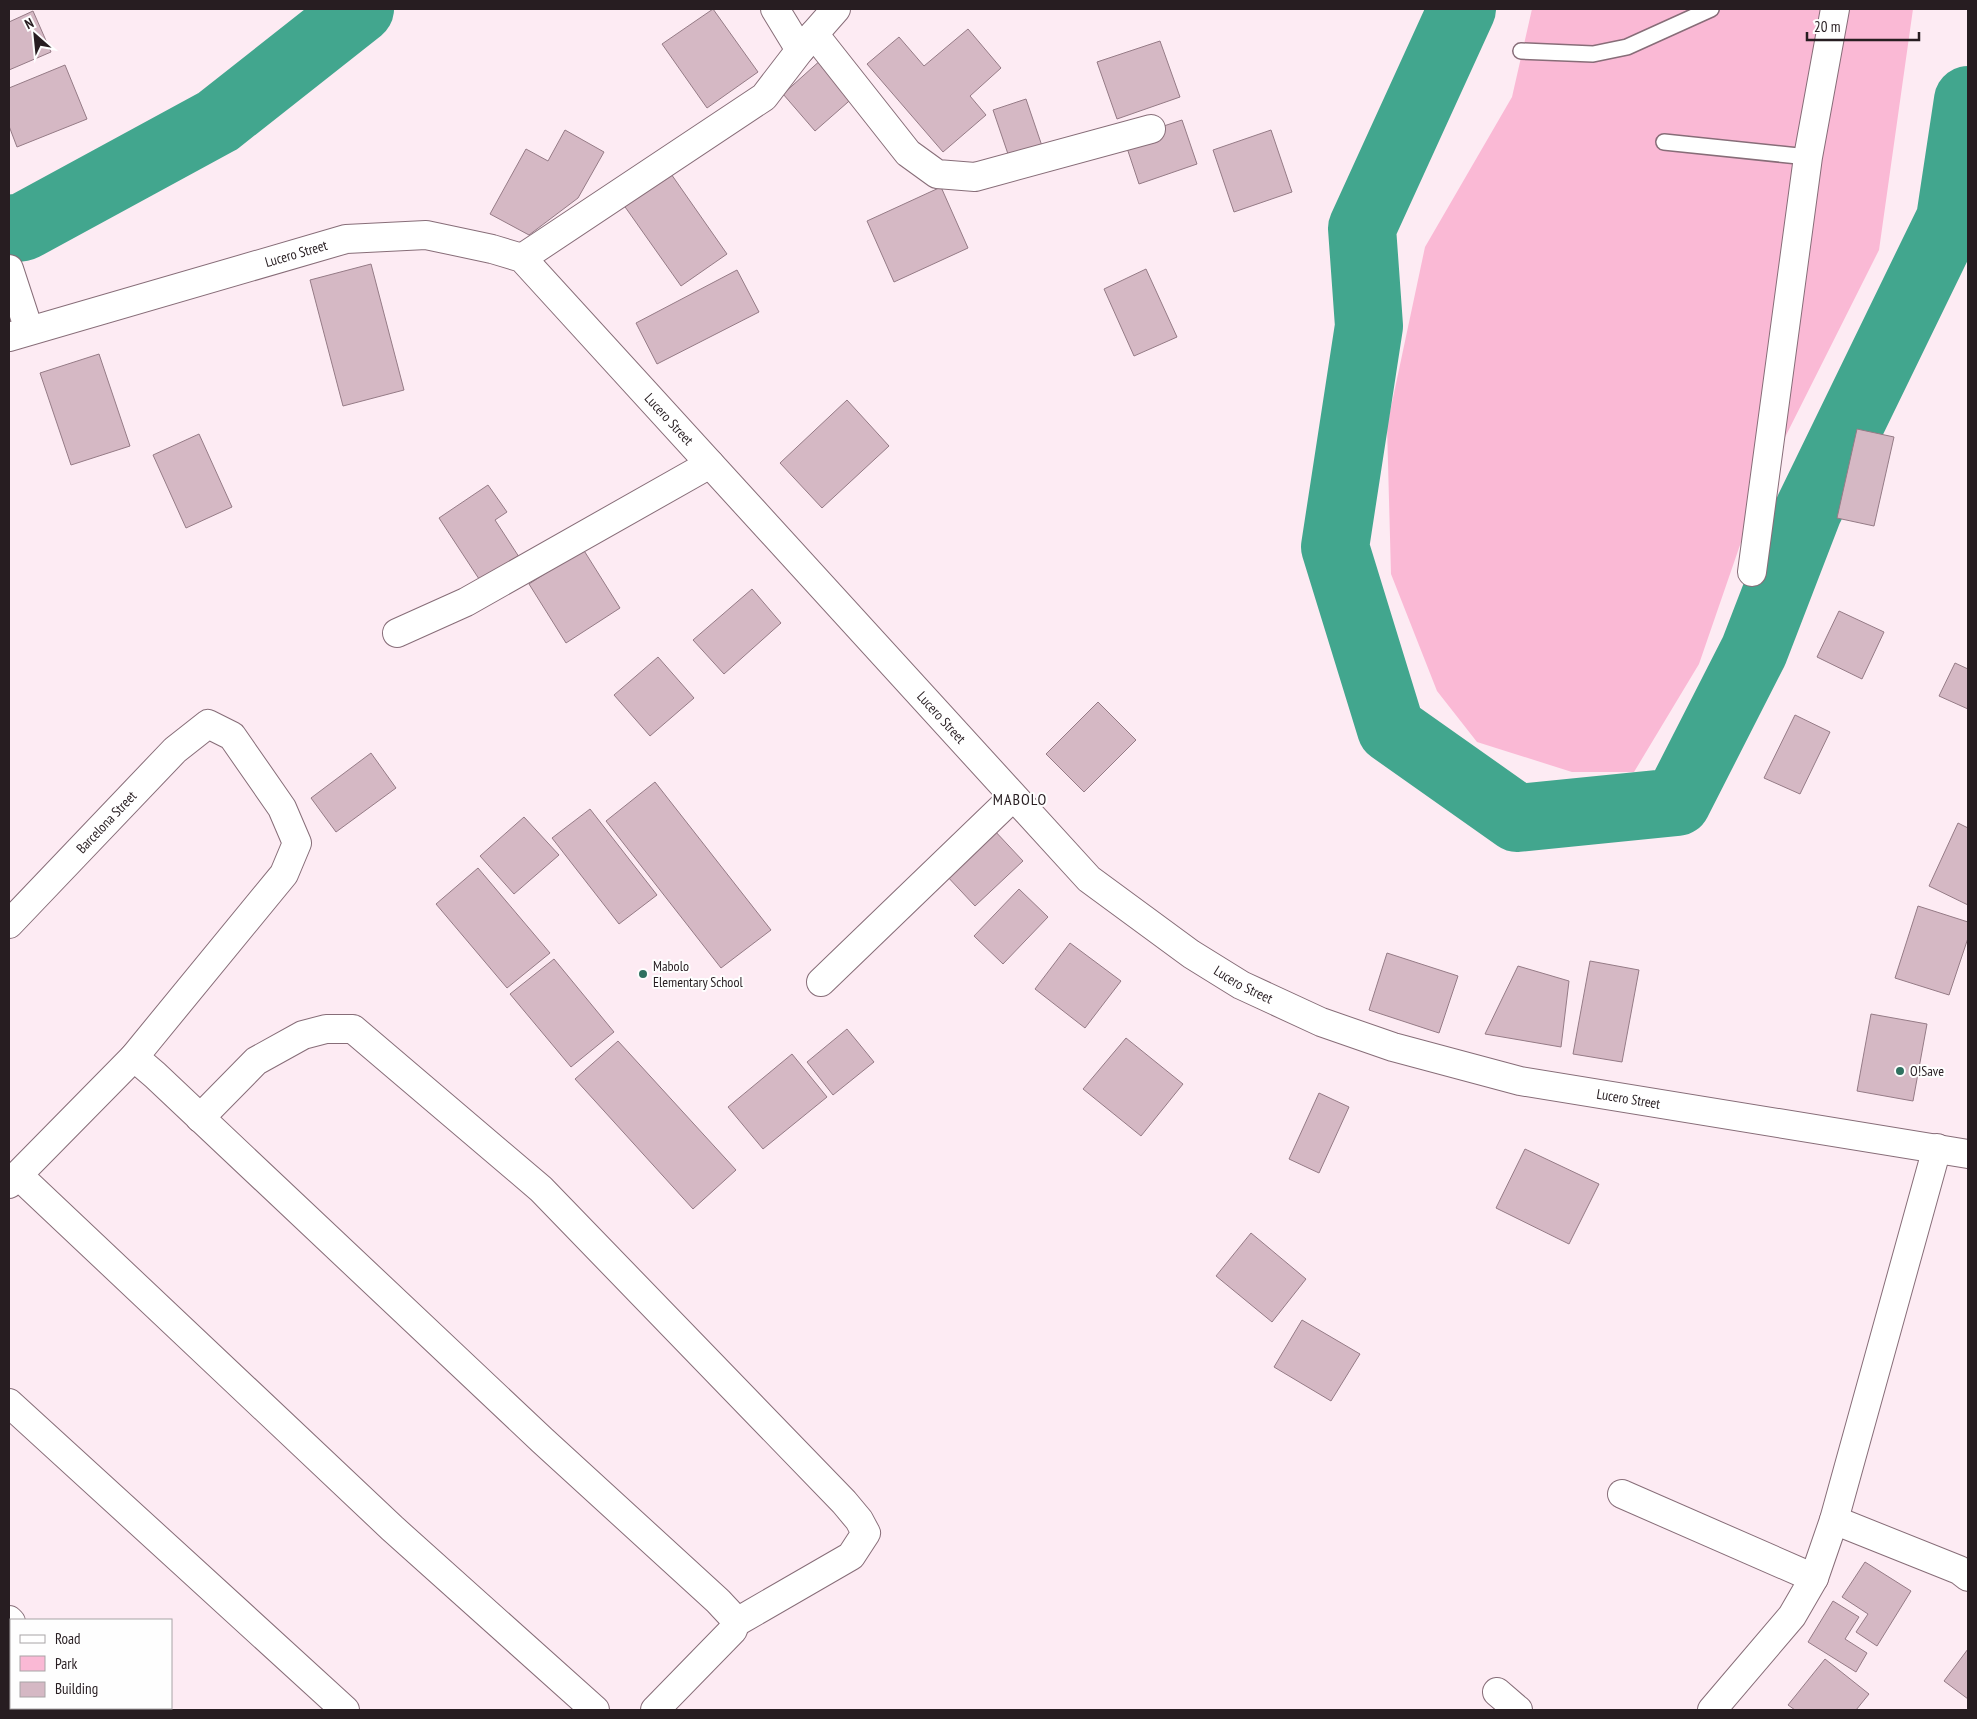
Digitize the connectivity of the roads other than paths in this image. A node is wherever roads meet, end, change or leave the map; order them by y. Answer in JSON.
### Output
{"nodes":[{"id":1,"x":775,"y":9,"type":"edge"},
{"id":2,"x":836,"y":9,"type":"edge"},
{"id":3,"x":1711,"y":9,"type":"edge"},
{"id":4,"x":1835,"y":9,"type":"edge"},
{"id":5,"x":807,"y":42,"type":"junction"},
{"id":6,"x":1521,"y":51,"type":"dead end"},
{"id":7,"x":1152,"y":129,"type":"dead end"},
{"id":8,"x":1664,"y":142,"type":"dead end"},
{"id":9,"x":1808,"y":157,"type":"junction"},
{"id":10,"x":522,"y":258,"type":"junction"},
{"id":11,"x":9,"y":269,"type":"edge"},
{"id":12,"x":19,"y":333,"type":"edge"},
{"id":13,"x":710,"y":464,"type":"junction"},
{"id":14,"x":1752,"y":572,"type":"dead end"},
{"id":15,"x":397,"y":633,"type":"dead end"},
{"id":16,"x":1013,"y":797,"type":"junction"},
{"id":17,"x":9,"y":924,"type":"edge"},
{"id":18,"x":821,"y":982,"type":"dead end"},
{"id":19,"x":134,"y":1057,"type":"junction"},
{"id":20,"x":200,"y":1118,"type":"junction"},
{"id":21,"x":1959,"y":1149,"type":"edge"},
{"id":22,"x":13,"y":1179,"type":"edge"},
{"id":23,"x":9,"y":1403,"type":"edge"},
{"id":24,"x":1622,"y":1494,"type":"dead end"},
{"id":25,"x":1834,"y":1520,"type":"junction"},
{"id":26,"x":1965,"y":1568,"type":"edge"},
{"id":27,"x":1814,"y":1578,"type":"junction"},
{"id":28,"x":735,"y":1623,"type":"junction"},
{"id":29,"x":1498,"y":1692,"type":"dead end"},
{"id":30,"x":345,"y":1710,"type":"edge"},
{"id":31,"x":595,"y":1710,"type":"edge"},
{"id":32,"x":655,"y":1710,"type":"edge"},
{"id":33,"x":1518,"y":1710,"type":"edge"},
{"id":34,"x":1712,"y":1710,"type":"edge"}],
"edges":[{"from":1,"to":5,"type":"street"},
{"from":2,"to":5,"type":"street"},
{"from":3,"to":6,"type":"lane"},
{"from":4,"to":9,"type":"street"},
{"from":5,"to":7,"type":"street"},
{"from":5,"to":10,"type":"street"},
{"from":8,"to":9,"type":"lane"},
{"from":9,"to":14,"type":"street"},
{"from":10,"to":12,"type":"street","name":"Lucero Street"},
{"from":10,"to":13,"type":"street","name":"Lucero Street"},
{"from":11,"to":12,"type":"street"},
{"from":13,"to":15,"type":"street"},
{"from":13,"to":16,"type":"street","name":"Lucero Street"},
{"from":16,"to":18,"type":"street"},
{"from":16,"to":21,"type":"street","name":"Lucero Street"},
{"from":17,"to":19,"type":"street","name":"Barcelona Street"},
{"from":19,"to":20,"type":"street"},
{"from":19,"to":22,"type":"street"},
{"from":20,"to":28,"type":"street"},
{"from":20,"to":28,"type":"street"},
{"from":21,"to":25,"type":"street"},
{"from":22,"to":31,"type":"street"},
{"from":23,"to":30,"type":"street"},
{"from":24,"to":27,"type":"street"},
{"from":25,"to":26,"type":"street"},
{"from":25,"to":27,"type":"street"},
{"from":27,"to":34,"type":"street"},
{"from":28,"to":32,"type":"street"},
{"from":29,"to":33,"type":"street"}]}
